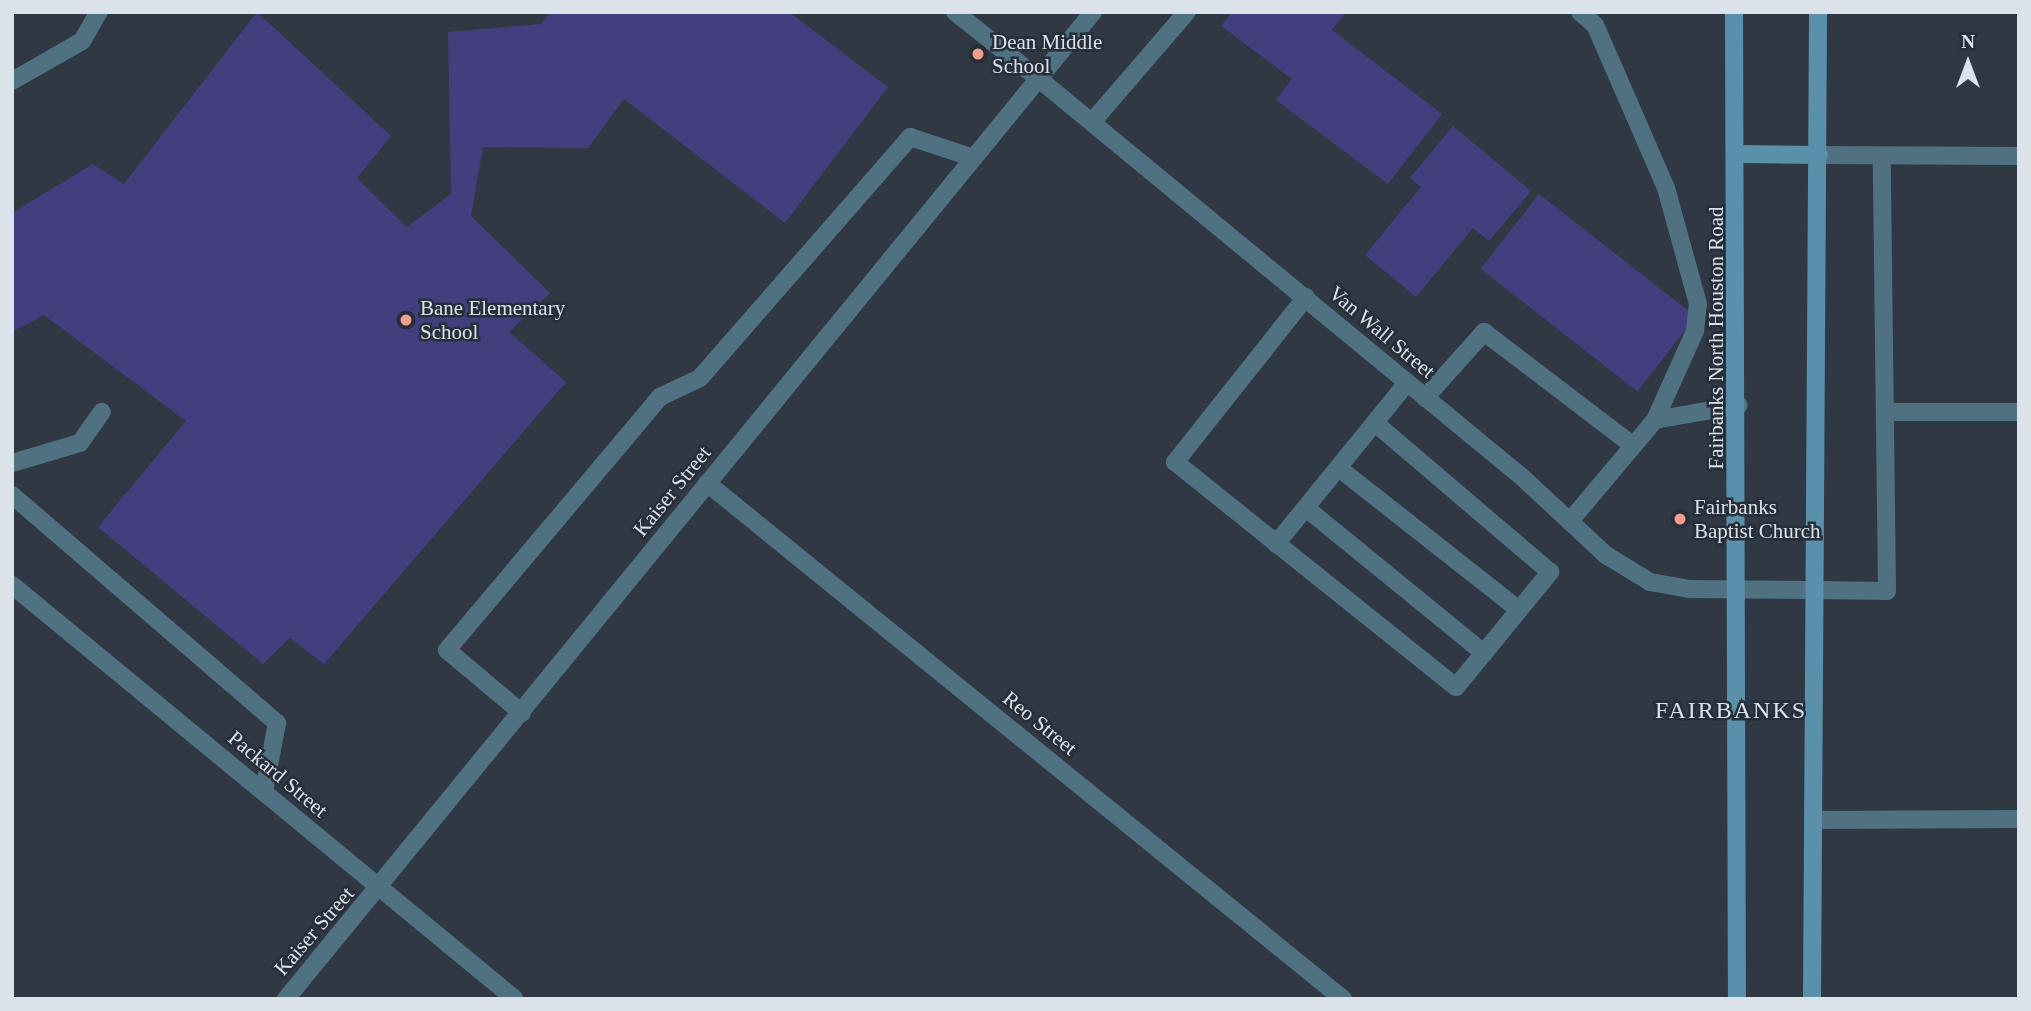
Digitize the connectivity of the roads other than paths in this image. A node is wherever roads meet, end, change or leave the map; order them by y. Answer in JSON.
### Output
{"nodes":[{"id":1,"x":99,"y":12,"type":"edge"},
{"id":2,"x":955,"y":12,"type":"edge"},
{"id":3,"x":1093,"y":12,"type":"edge"},
{"id":4,"x":1187,"y":12,"type":"edge"},
{"id":5,"x":1580,"y":12,"type":"edge"},
{"id":6,"x":1734,"y":12,"type":"edge"},
{"id":7,"x":1818,"y":12,"type":"edge"},
{"id":8,"x":1039,"y":79,"type":"junction"},
{"id":9,"x":12,"y":80,"type":"edge"},
{"id":10,"x":1092,"y":122,"type":"junction"},
{"id":11,"x":1739,"y":154,"type":"junction"},
{"id":12,"x":1819,"y":155,"type":"junction"},
{"id":13,"x":1882,"y":156,"type":"junction"},
{"id":14,"x":2019,"y":156,"type":"edge"},
{"id":15,"x":974,"y":158,"type":"junction"},
{"id":16,"x":1306,"y":297,"type":"junction"},
{"id":17,"x":1407,"y":383,"type":"junction"},
{"id":18,"x":1425,"y":398,"type":"junction"},
{"id":19,"x":1739,"y":405,"type":"junction"},
{"id":20,"x":102,"y":412,"type":"dead end"},
{"id":21,"x":1885,"y":412,"type":"junction"},
{"id":22,"x":2019,"y":412,"type":"edge"},
{"id":23,"x":1655,"y":420,"type":"junction"},
{"id":24,"x":1376,"y":425,"type":"junction"},
{"id":25,"x":1631,"y":444,"type":"junction"},
{"id":26,"x":12,"y":463,"type":"edge"},
{"id":27,"x":1339,"y":469,"type":"junction"},
{"id":28,"x":707,"y":483,"type":"junction"},
{"id":29,"x":12,"y":495,"type":"edge"},
{"id":30,"x":1306,"y":508,"type":"junction"},
{"id":31,"x":1570,"y":522,"type":"junction"},
{"id":32,"x":1276,"y":544,"type":"junction"},
{"id":33,"x":12,"y":584,"type":"edge"},
{"id":34,"x":1740,"y":590,"type":"junction"},
{"id":35,"x":1815,"y":590,"type":"junction"},
{"id":36,"x":1519,"y":610,"type":"junction"},
{"id":37,"x":1484,"y":653,"type":"junction"},
{"id":38,"x":522,"y":713,"type":"junction"},
{"id":39,"x":264,"y":792,"type":"junction"},
{"id":40,"x":2019,"y":819,"type":"edge"},
{"id":41,"x":1813,"y":820,"type":"junction"},
{"id":42,"x":380,"y":888,"type":"junction"},
{"id":43,"x":286,"y":999,"type":"edge"},
{"id":44,"x":515,"y":999,"type":"edge"},
{"id":45,"x":1343,"y":999,"type":"edge"},
{"id":46,"x":1737,"y":999,"type":"edge"},
{"id":47,"x":1812,"y":999,"type":"edge"}],
"edges":[{"from":1,"to":9,"type":"street"},
{"from":2,"to":8,"type":"street","name":"Van Wall Street"},
{"from":3,"to":8,"type":"street","name":"Kaiser Street"},
{"from":4,"to":10,"type":"street"},
{"from":5,"to":23,"type":"street"},
{"from":6,"to":11,"type":"main road","name":"Fairbanks North Houston Road"},
{"from":7,"to":12,"type":"main road"},
{"from":8,"to":10,"type":"street","name":"Van Wall Street"},
{"from":8,"to":15,"type":"street","name":"Kaiser Street"},
{"from":10,"to":16,"type":"street","name":"Van Wall Street"},
{"from":11,"to":12,"type":"main road"},
{"from":11,"to":19,"type":"main road","name":"Fairbanks North Houston Road"},
{"from":12,"to":13,"type":"street"},
{"from":12,"to":35,"type":"main road"},
{"from":13,"to":14,"type":"street"},
{"from":13,"to":21,"type":"street"},
{"from":15,"to":28,"type":"street","name":"Kaiser Street"},
{"from":15,"to":38,"type":"street"},
{"from":16,"to":17,"type":"street","name":"Van Wall Street"},
{"from":16,"to":32,"type":"street"},
{"from":17,"to":18,"type":"street","name":"Van Wall Street"},
{"from":17,"to":24,"type":"street"},
{"from":18,"to":25,"type":"street"},
{"from":18,"to":31,"type":"street","name":"Van Wall Street"},
{"from":19,"to":23,"type":"street"},
{"from":19,"to":34,"type":"main road","name":"Fairbanks North Houston Road"},
{"from":20,"to":26,"type":"street"},
{"from":21,"to":22,"type":"street"},
{"from":21,"to":35,"type":"street","name":"Van Wall Street"},
{"from":23,"to":25,"type":"street"},
{"from":24,"to":27,"type":"street"},
{"from":24,"to":36,"type":"street"},
{"from":25,"to":31,"type":"street"},
{"from":27,"to":30,"type":"street"},
{"from":27,"to":36,"type":"street"},
{"from":28,"to":38,"type":"street","name":"Kaiser Street"},
{"from":28,"to":45,"type":"street","name":"Reo Street"},
{"from":29,"to":39,"type":"street"},
{"from":30,"to":32,"type":"street"},
{"from":30,"to":37,"type":"street"},
{"from":31,"to":34,"type":"street","name":"Van Wall Street"},
{"from":32,"to":37,"type":"street"},
{"from":33,"to":39,"type":"street","name":"Packard Street"},
{"from":34,"to":35,"type":"street","name":"Van Wall Street"},
{"from":34,"to":46,"type":"main road","name":"Fairbanks North Houston Road"},
{"from":35,"to":41,"type":"main road"},
{"from":36,"to":37,"type":"street"},
{"from":38,"to":42,"type":"street","name":"Kaiser Street"},
{"from":39,"to":42,"type":"street","name":"Packard Street"},
{"from":40,"to":41,"type":"street"},
{"from":41,"to":47,"type":"main road"},
{"from":42,"to":43,"type":"street","name":"Kaiser Street"},
{"from":42,"to":44,"type":"street","name":"Packard Street"}]}
